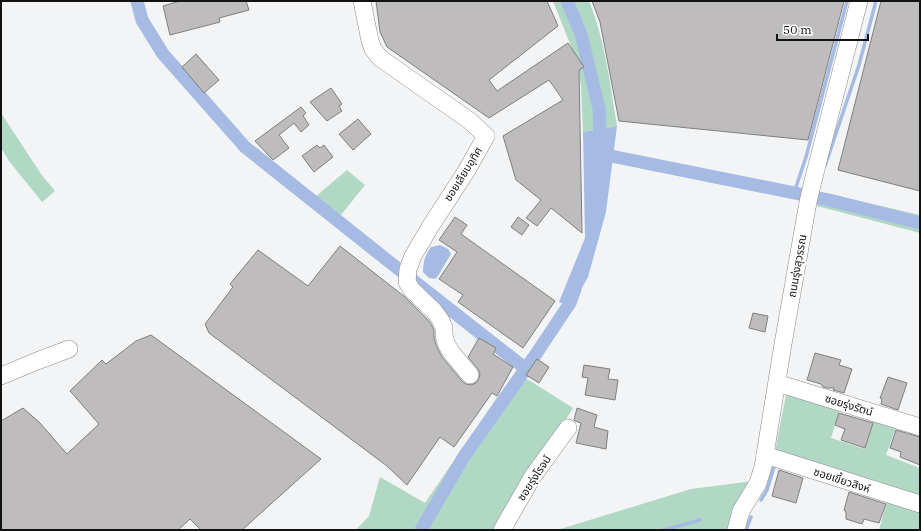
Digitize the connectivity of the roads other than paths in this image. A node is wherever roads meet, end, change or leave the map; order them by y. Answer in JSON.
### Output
{"nodes":[{"id":1,"x":362,"y":1,"type":"edge"},
{"id":2,"x":859,"y":1,"type":"edge"},
{"id":3,"x":69,"y":349,"type":"dead end"},
{"id":4,"x":470,"y":374,"type":"dead end"},
{"id":5,"x":1,"y":376,"type":"edge"},
{"id":6,"x":777,"y":383,"type":"junction"},
{"id":7,"x":920,"y":427,"type":"edge"},
{"id":8,"x":568,"y":428,"type":"dead end"},
{"id":9,"x":765,"y":454,"type":"junction"},
{"id":10,"x":920,"y":504,"type":"edge"},
{"id":11,"x":502,"y":530,"type":"edge"},
{"id":12,"x":736,"y":530,"type":"edge"}],
"edges":[{"from":1,"to":4,"type":"street","name":"ซอยเลียบอุทิศ"},
{"from":2,"to":6,"type":"street","name":"ถนนรุ่งสุวรรณ"},
{"from":3,"to":5,"type":"street"},
{"from":6,"to":7,"type":"street","name":"ซอยรุ่งรัตน์"},
{"from":6,"to":9,"type":"street","name":"ถนนรุ่งสุวรรณ"},
{"from":8,"to":11,"type":"street","name":"ซอยรุ่งโรจน์"},
{"from":9,"to":10,"type":"street","name":"ซอยเขี้ยวสิงห์"},
{"from":9,"to":12,"type":"street","name":"ถนนรุ่งสุวรรณ"}]}
